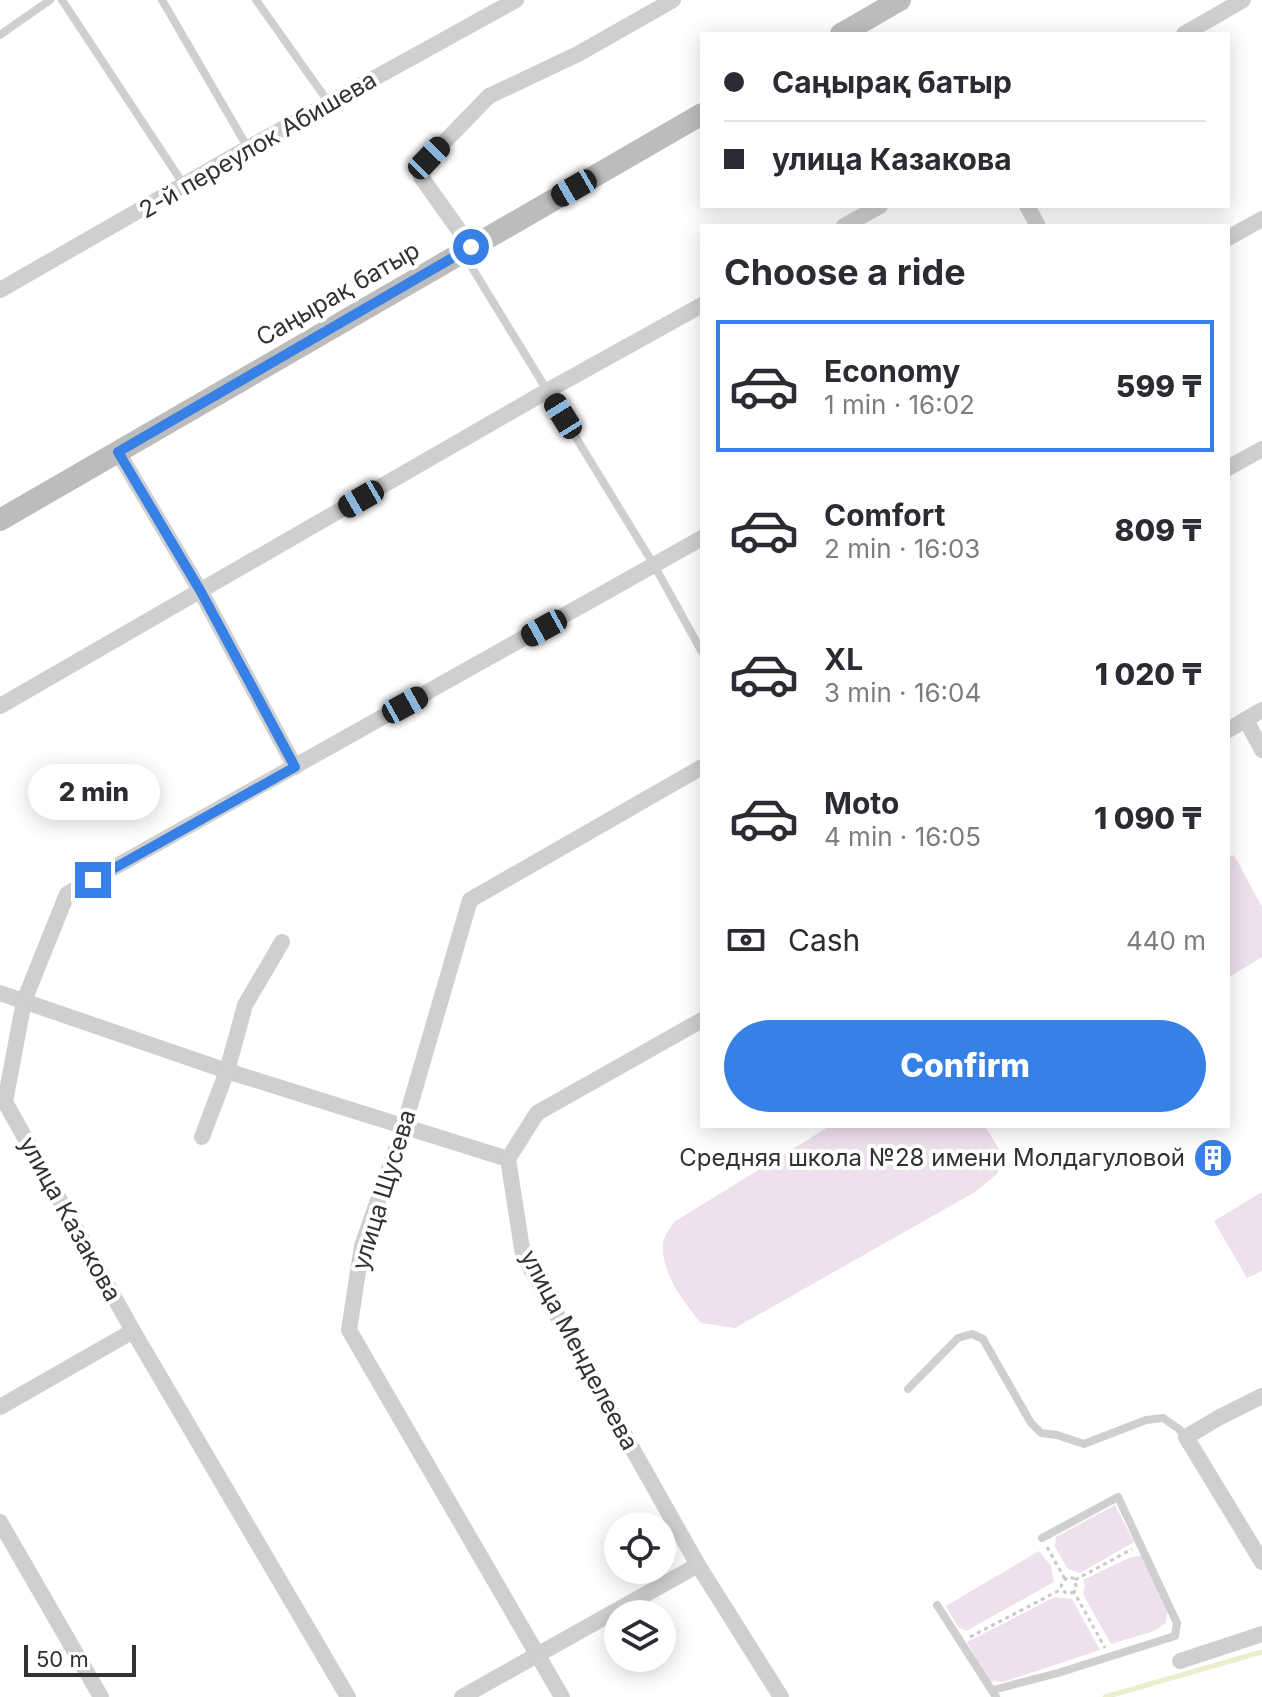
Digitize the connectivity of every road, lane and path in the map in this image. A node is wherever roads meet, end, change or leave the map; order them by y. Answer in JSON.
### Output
{"nodes":[{"id":1,"x":50,"y":0,"type":"edge"},
{"id":2,"x":62,"y":0,"type":"edge"},
{"id":3,"x":162,"y":0,"type":"edge"},
{"id":4,"x":256,"y":0,"type":"edge"},
{"id":5,"x":516,"y":0,"type":"edge"},
{"id":6,"x":673,"y":0,"type":"edge"},
{"id":7,"x":900,"y":0,"type":"edge"},
{"id":8,"x":1243,"y":0,"type":"edge"},
{"id":9,"x":844,"y":32,"type":"edge"},
{"id":10,"x":1187,"y":32,"type":"edge"},
{"id":11,"x":0,"y":35,"type":"edge"},
{"id":12,"x":329,"y":103,"type":"junction"},
{"id":13,"x":700,"y":115,"type":"edge"},
{"id":14,"x":248,"y":148,"type":"junction"},
{"id":15,"x":184,"y":186,"type":"junction"},
{"id":16,"x":876,"y":208,"type":"edge"},
{"id":17,"x":1262,"y":219,"type":"edge"},
{"id":18,"x":848,"y":224,"type":"edge"},
{"id":19,"x":1230,"y":237,"type":"edge"},
{"id":20,"x":467,"y":250,"type":"junction"},
{"id":21,"x":0,"y":290,"type":"edge"},
{"id":22,"x":700,"y":306,"type":"edge"},
{"id":23,"x":547,"y":391,"type":"junction"},
{"id":24,"x":1262,"y":449,"type":"edge"},
{"id":25,"x":118,"y":452,"type":"junction"},
{"id":26,"x":1230,"y":467,"type":"edge"},
{"id":27,"x":0,"y":520,"type":"edge"},
{"id":28,"x":700,"y":539,"type":"edge"},
{"id":29,"x":654,"y":565,"type":"junction"},
{"id":30,"x":201,"y":592,"type":"junction"},
{"id":31,"x":700,"y":648,"type":"edge"},
{"id":32,"x":0,"y":706,"type":"edge"},
{"id":33,"x":1262,"y":710,"type":"edge"},
{"id":34,"x":1246,"y":720,"type":"junction"},
{"id":35,"x":1230,"y":729,"type":"edge"},
{"id":36,"x":1262,"y":750,"type":"edge"},
{"id":37,"x":295,"y":767,"type":"junction"},
{"id":38,"x":700,"y":768,"type":"edge"},
{"id":39,"x":282,"y":942,"type":"dead end"},
{"id":40,"x":0,"y":993,"type":"edge"},
{"id":41,"x":24,"y":1001,"type":"junction"},
{"id":42,"x":700,"y":1021,"type":"edge"},
{"id":43,"x":227,"y":1071,"type":"junction"},
{"id":44,"x":404,"y":1126,"type":"junction"},
{"id":45,"x":202,"y":1137,"type":"dead end"},
{"id":46,"x":508,"y":1159,"type":"junction"},
{"id":47,"x":133,"y":1331,"type":"junction"},
{"id":48,"x":908,"y":1389,"type":"dead end"},
{"id":49,"x":1262,"y":1396,"type":"edge"},
{"id":50,"x":0,"y":1407,"type":"edge"},
{"id":51,"x":1186,"y":1437,"type":"junction"},
{"id":52,"x":0,"y":1522,"type":"edge"},
{"id":53,"x":1262,"y":1526,"type":"edge"},
{"id":54,"x":1244,"y":1532,"type":"junction"},
{"id":55,"x":1042,"y":1538,"type":"joint"},
{"id":56,"x":1140,"y":1545,"type":"junction"},
{"id":57,"x":1262,"y":1562,"type":"edge"},
{"id":58,"x":698,"y":1565,"type":"junction"},
{"id":59,"x":1065,"y":1579,"type":"junction"},
{"id":60,"x":1075,"y":1580,"type":"junction"},
{"id":61,"x":1062,"y":1589,"type":"junction"},
{"id":62,"x":1074,"y":1592,"type":"junction"},
{"id":63,"x":937,"y":1605,"type":"dead end"},
{"id":64,"x":1262,"y":1634,"type":"edge"},
{"id":65,"x":961,"y":1641,"type":"junction"},
{"id":66,"x":538,"y":1656,"type":"junction"},
{"id":67,"x":1109,"y":1657,"type":"junction"},
{"id":68,"x":1180,"y":1661,"type":"dead end"},
{"id":69,"x":994,"y":1694,"type":"edge"},
{"id":70,"x":101,"y":1697,"type":"edge"},
{"id":71,"x":348,"y":1697,"type":"edge"},
{"id":72,"x":462,"y":1697,"type":"edge"},
{"id":73,"x":562,"y":1697,"type":"edge"},
{"id":74,"x":781,"y":1697,"type":"edge"}],
"edges":[{"from":1,"to":11,"type":"lane"},
{"from":2,"to":15,"type":"lane"},
{"from":3,"to":14,"type":"lane"},
{"from":4,"to":12,"type":"lane"},
{"from":5,"to":12,"type":"street","name":"2-й переулок Абишева"},
{"from":6,"to":20,"type":"street"},
{"from":7,"to":9,"type":"street"},
{"from":8,"to":10,"type":"street"},
{"from":12,"to":14,"type":"street","name":"2-й переулок Абишева"},
{"from":13,"to":20,"type":"street","name":"Саңырақ батыр"},
{"from":14,"to":15,"type":"street","name":"2-й переулок Абишева"},
{"from":15,"to":21,"type":"street","name":"2-й переулок Абишева"},
{"from":16,"to":18,"type":"street"},
{"from":17,"to":19,"type":"street"},
{"from":20,"to":23,"type":"lane"},
{"from":20,"to":25,"type":"street","name":"Саңырақ батыр"},
{"from":22,"to":23,"type":"street"},
{"from":23,"to":29,"type":"lane"},
{"from":23,"to":30,"type":"street"},
{"from":24,"to":26,"type":"street"},
{"from":25,"to":27,"type":"street","name":"Саңырақ батыр"},
{"from":25,"to":30,"type":"street"},
{"from":28,"to":29,"type":"street","name":"улица Казакова"},
{"from":29,"to":31,"type":"lane"},
{"from":29,"to":37,"type":"street","name":"улица Казакова"},
{"from":30,"to":32,"type":"street"},
{"from":30,"to":37,"type":"street"},
{"from":33,"to":34,"type":"street"},
{"from":34,"to":35,"type":"street"},
{"from":34,"to":36,"type":"street"},
{"from":37,"to":41,"type":"street","name":"улица Казакова"},
{"from":38,"to":44,"type":"street","name":"улица Щусева"},
{"from":39,"to":43,"type":"street"},
{"from":40,"to":41,"type":"street"},
{"from":41,"to":43,"type":"street"},
{"from":41,"to":47,"type":"street","name":"улица Казакова"},
{"from":42,"to":46,"type":"street"},
{"from":43,"to":44,"type":"street"},
{"from":43,"to":45,"type":"street"},
{"from":44,"to":46,"type":"street"},
{"from":44,"to":66,"type":"street","name":"улица Щусева"},
{"from":46,"to":58,"type":"street","name":"улица Менделеева"},
{"from":47,"to":50,"type":"street"},
{"from":47,"to":71,"type":"street","name":"улица Казакова"},
{"from":48,"to":51,"type":"lane"},
{"from":49,"to":51,"type":"street"},
{"from":51,"to":54,"type":"street"},
{"from":52,"to":70,"type":"street"},
{"from":53,"to":54,"type":"street"},
{"from":54,"to":57,"type":"street"},
{"from":55,"to":56,"type":"lane"},
{"from":55,"to":59,"type":"path"},
{"from":56,"to":60,"type":"path"},
{"from":56,"to":67,"type":"lane"},
{"from":58,"to":66,"type":"street"},
{"from":58,"to":74,"type":"street","name":"улица Менделеева"},
{"from":59,"to":60,"type":"path"},
{"from":59,"to":61,"type":"path"},
{"from":60,"to":62,"type":"path"},
{"from":61,"to":62,"type":"path"},
{"from":61,"to":65,"type":"path"},
{"from":62,"to":67,"type":"path"},
{"from":63,"to":65,"type":"lane"},
{"from":64,"to":68,"type":"street"},
{"from":65,"to":69,"type":"lane"},
{"from":66,"to":72,"type":"street"},
{"from":66,"to":73,"type":"street","name":"улица Щусева"},
{"from":67,"to":69,"type":"lane"}]}
